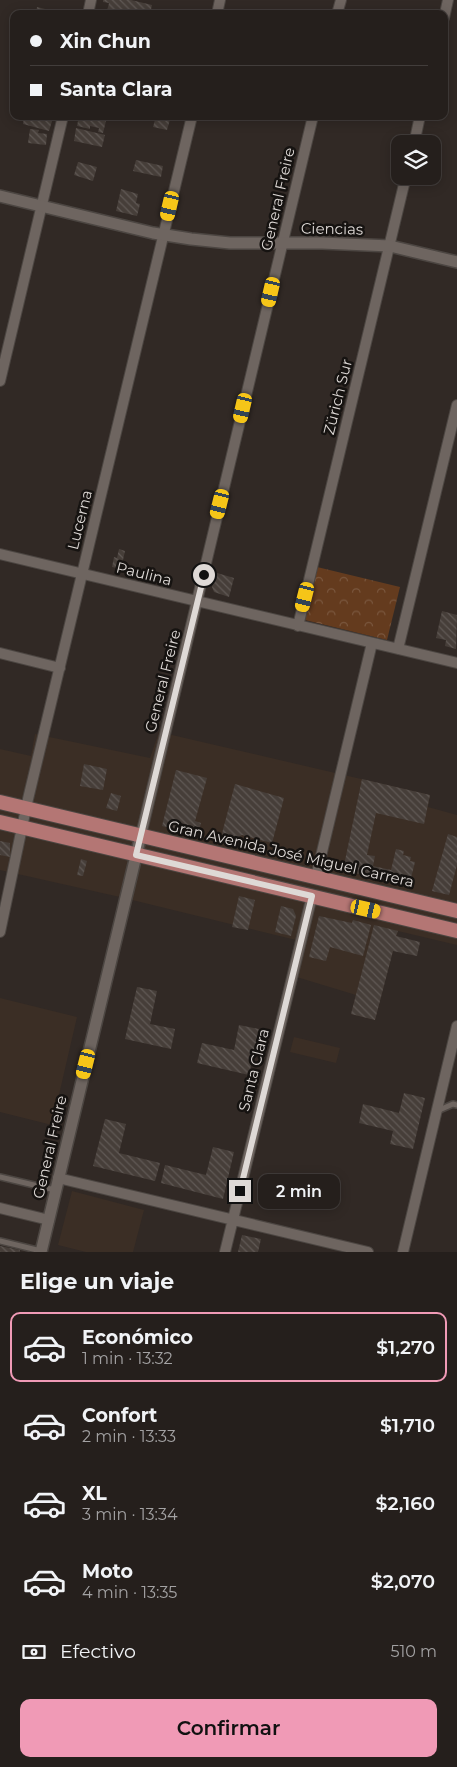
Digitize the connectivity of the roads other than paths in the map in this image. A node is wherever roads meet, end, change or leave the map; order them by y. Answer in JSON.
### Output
{"nodes":[{"id":1,"x":63,"y":120,"type":"edge"},
{"id":2,"x":191,"y":120,"type":"edge"},
{"id":3,"x":312,"y":120,"type":"edge"},
{"id":4,"x":419,"y":120,"type":"edge"},
{"id":5,"x":416,"y":135,"type":"edge"},
{"id":6,"x":404,"y":185,"type":"edge"},
{"id":7,"x":0,"y":196,"type":"edge"},
{"id":8,"x":42,"y":206,"type":"junction"},
{"id":9,"x":164,"y":235,"type":"junction"},
{"id":10,"x":282,"y":243,"type":"junction"},
{"id":11,"x":390,"y":246,"type":"junction"},
{"id":12,"x":457,"y":262,"type":"edge"},
{"id":13,"x":0,"y":381,"type":"edge"},
{"id":14,"x":457,"y":405,"type":"edge"},
{"id":15,"x":0,"y":554,"type":"edge"},
{"id":16,"x":82,"y":574,"type":"junction"},
{"id":17,"x":197,"y":602,"type":"junction"},
{"id":18,"x":298,"y":626,"type":"junction"},
{"id":19,"x":372,"y":643,"type":"junction"},
{"id":20,"x":398,"y":649,"type":"junction"},
{"id":21,"x":0,"y":654,"type":"edge"},
{"id":22,"x":457,"y":663,"type":"edge"},
{"id":23,"x":60,"y":668,"type":"junction"},
{"id":24,"x":0,"y":802,"type":"edge"},
{"id":25,"x":26,"y":808,"type":"junction"},
{"id":26,"x":0,"y":822,"type":"edge"},
{"id":27,"x":23,"y":828,"type":"junction"},
{"id":28,"x":140,"y":835,"type":"junction"},
{"id":29,"x":136,"y":855,"type":"junction"},
{"id":30,"x":316,"y":877,"type":"junction"},
{"id":31,"x":312,"y":896,"type":"junction"},
{"id":32,"x":457,"y":911,"type":"edge"},
{"id":33,"x":457,"y":931,"type":"edge"},
{"id":34,"x":0,"y":932,"type":"edge"},
{"id":35,"x":457,"y":1026,"type":"edge"},
{"id":36,"x":454,"y":1049,"type":"edge"},
{"id":37,"x":457,"y":1105,"type":"edge"},
{"id":38,"x":437,"y":1111,"type":"junction"},
{"id":39,"x":0,"y":1177,"type":"edge"},
{"id":40,"x":58,"y":1178,"type":"junction"},
{"id":41,"x":56,"y":1190,"type":"junction"},
{"id":42,"x":0,"y":1208,"type":"edge"},
{"id":43,"x":49,"y":1220,"type":"junction"},
{"id":44,"x":233,"y":1221,"type":"junction"},
{"id":45,"x":0,"y":1241,"type":"edge"},
{"id":46,"x":41,"y":1252,"type":"edge"},
{"id":47,"x":226,"y":1252,"type":"edge"},
{"id":48,"x":368,"y":1252,"type":"edge"},
{"id":49,"x":403,"y":1252,"type":"edge"}],
"edges":[{"from":1,"to":8,"type":"street"},
{"from":2,"to":9,"type":"street","name":"Lucerna"},
{"from":3,"to":10,"type":"street","name":"General Freire"},
{"from":4,"to":5,"type":"street"},
{"from":6,"to":11,"type":"street","name":"Zürich Sur"},
{"from":7,"to":8,"type":"street","name":"Ciencias"},
{"from":8,"to":9,"type":"street","name":"Ciencias"},
{"from":8,"to":13,"type":"street"},
{"from":9,"to":10,"type":"street","name":"Ciencias"},
{"from":9,"to":16,"type":"street","name":"Lucerna"},
{"from":10,"to":11,"type":"street","name":"Ciencias"},
{"from":10,"to":17,"type":"street","name":"General Freire"},
{"from":11,"to":12,"type":"street","name":"Ciencias"},
{"from":11,"to":18,"type":"street","name":"Zürich Sur"},
{"from":14,"to":20,"type":"street"},
{"from":15,"to":16,"type":"street","name":"Paulina"},
{"from":16,"to":17,"type":"street","name":"Paulina"},
{"from":16,"to":23,"type":"street","name":"Lucerna"},
{"from":17,"to":18,"type":"street","name":"Paulina"},
{"from":17,"to":28,"type":"street","name":"General Freire"},
{"from":18,"to":19,"type":"street","name":"Paulina"},
{"from":19,"to":20,"type":"street","name":"Paulina"},
{"from":19,"to":30,"type":"street"},
{"from":20,"to":22,"type":"street","name":"Paulina"},
{"from":21,"to":23,"type":"street"},
{"from":23,"to":25,"type":"street","name":"Lucerna"},
{"from":24,"to":25,"type":"main road","name":"Gran Avenida José Miguel Carrera"},
{"from":25,"to":27,"type":"street","name":"Lucerna"},
{"from":25,"to":28,"type":"main road","name":"Gran Avenida José Miguel Carrera"},
{"from":26,"to":27,"type":"main road"},
{"from":27,"to":29,"type":"main road"},
{"from":27,"to":34,"type":"street","name":"Lucerna"},
{"from":28,"to":29,"type":"street","name":"General Freire"},
{"from":28,"to":30,"type":"main road","name":"Gran Avenida José Miguel Carrera"},
{"from":29,"to":31,"type":"main road"},
{"from":29,"to":40,"type":"street","name":"General Freire"},
{"from":30,"to":32,"type":"main road","name":"Gran Avenida José Miguel Carrera"},
{"from":31,"to":33,"type":"main road"},
{"from":31,"to":44,"type":"street","name":"Santa Clara"},
{"from":35,"to":36,"type":"street"},
{"from":36,"to":38,"type":"street"},
{"from":37,"to":38,"type":"lane"},
{"from":38,"to":49,"type":"street"},
{"from":39,"to":41,"type":"lane"},
{"from":40,"to":41,"type":"street","name":"General Freire"},
{"from":40,"to":44,"type":"street"},
{"from":41,"to":43,"type":"street","name":"General Freire"},
{"from":42,"to":43,"type":"street"},
{"from":43,"to":46,"type":"street","name":"General Freire"},
{"from":44,"to":47,"type":"street","name":"Santa Clara"},
{"from":44,"to":48,"type":"street"},
{"from":45,"to":46,"type":"lane"}]}
